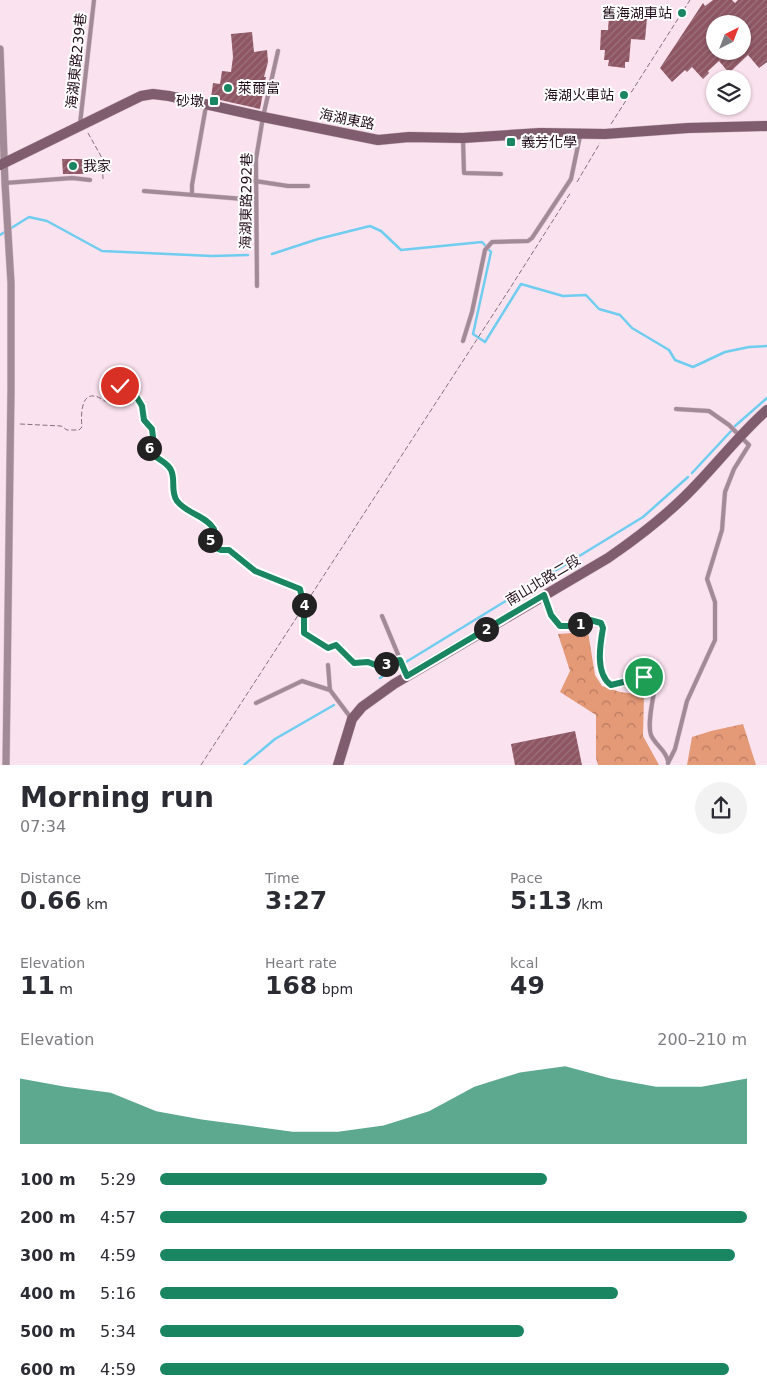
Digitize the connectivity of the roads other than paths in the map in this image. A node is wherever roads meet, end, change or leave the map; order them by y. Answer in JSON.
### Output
{"nodes":[{"id":1,"x":94,"y":0,"type":"edge"},
{"id":2,"x":0,"y":49,"type":"edge"},
{"id":3,"x":278,"y":51,"type":"dead end"},
{"id":4,"x":206,"y":104,"type":"junction"},
{"id":5,"x":263,"y":117,"type":"junction"},
{"id":6,"x":81,"y":124,"type":"junction"},
{"id":7,"x":767,"y":126,"type":"edge"},
{"id":8,"x":581,"y":134,"type":"junction"},
{"id":9,"x":464,"y":138,"type":"junction"},
{"id":10,"x":2,"y":164,"type":"edge"},
{"id":11,"x":501,"y":174,"type":"dead end"},
{"id":12,"x":90,"y":180,"type":"dead end"},
{"id":13,"x":255,"y":181,"type":"junction"},
{"id":14,"x":5,"y":183,"type":"junction"},
{"id":15,"x":308,"y":186,"type":"dead end"},
{"id":16,"x":144,"y":191,"type":"dead end"},
{"id":17,"x":192,"y":195,"type":"junction"},
{"id":18,"x":256,"y":200,"type":"junction"},
{"id":19,"x":257,"y":286,"type":"dead end"},
{"id":20,"x":463,"y":341,"type":"dead end"},
{"id":21,"x":676,"y":409,"type":"dead end"},
{"id":22,"x":767,"y":410,"type":"edge"},
{"id":23,"x":740,"y":436,"type":"junction"},
{"id":24,"x":544,"y":595,"type":"junction"},
{"id":25,"x":382,"y":616,"type":"dead end"},
{"id":26,"x":328,"y":648,"type":"road end"},
{"id":27,"x":400,"y":660,"type":"junction"},
{"id":28,"x":328,"y":665,"type":"dead end"},
{"id":29,"x":407,"y":676,"type":"junction"},
{"id":30,"x":330,"y":690,"type":"junction"},
{"id":31,"x":256,"y":703,"type":"dead end"},
{"id":32,"x":352,"y":719,"type":"junction"},
{"id":33,"x":668,"y":764,"type":"edge"},
{"id":34,"x":6,"y":765,"type":"edge"},
{"id":35,"x":338,"y":765,"type":"edge"}],
"edges":[{"from":1,"to":6,"type":"lane","name":"海湖東路239巷"},
{"from":2,"to":10,"type":"street"},
{"from":3,"to":5,"type":"lane","name":"海湖東路292巷"},
{"from":4,"to":5,"type":"street","name":"海湖東路"},
{"from":4,"to":6,"type":"street","name":"海湖東路"},
{"from":4,"to":17,"type":"lane"},
{"from":5,"to":9,"type":"street","name":"海湖東路"},
{"from":5,"to":13,"type":"lane","name":"海湖東路292巷"},
{"from":6,"to":10,"type":"street","name":"海湖東路"},
{"from":7,"to":8,"type":"street","name":"海湖東路"},
{"from":8,"to":9,"type":"street","name":"海湖東路"},
{"from":8,"to":20,"type":"lane"},
{"from":9,"to":11,"type":"lane"},
{"from":10,"to":14,"type":"street"},
{"from":12,"to":14,"type":"lane"},
{"from":13,"to":15,"type":"lane"},
{"from":13,"to":18,"type":"lane","name":"海湖東路292巷"},
{"from":14,"to":34,"type":"street"},
{"from":16,"to":17,"type":"lane"},
{"from":17,"to":18,"type":"lane"},
{"from":18,"to":19,"type":"lane","name":"海湖東路292巷"},
{"from":21,"to":23,"type":"lane"},
{"from":22,"to":23,"type":"street","name":"南山北路二段"},
{"from":23,"to":24,"type":"street","name":"南山北路二段"},
{"from":23,"to":33,"type":"lane"},
{"from":24,"to":29,"type":"street","name":"南山北路二段"},
{"from":24,"to":33,"type":"lane"},
{"from":25,"to":27,"type":"lane"},
{"from":26,"to":27,"type":"lane"},
{"from":27,"to":29,"type":"lane"},
{"from":28,"to":30,"type":"lane"},
{"from":29,"to":32,"type":"street","name":"南山北路二段"},
{"from":30,"to":31,"type":"lane"},
{"from":30,"to":32,"type":"lane"},
{"from":32,"to":35,"type":"street","name":"南山北路二段"}]}
